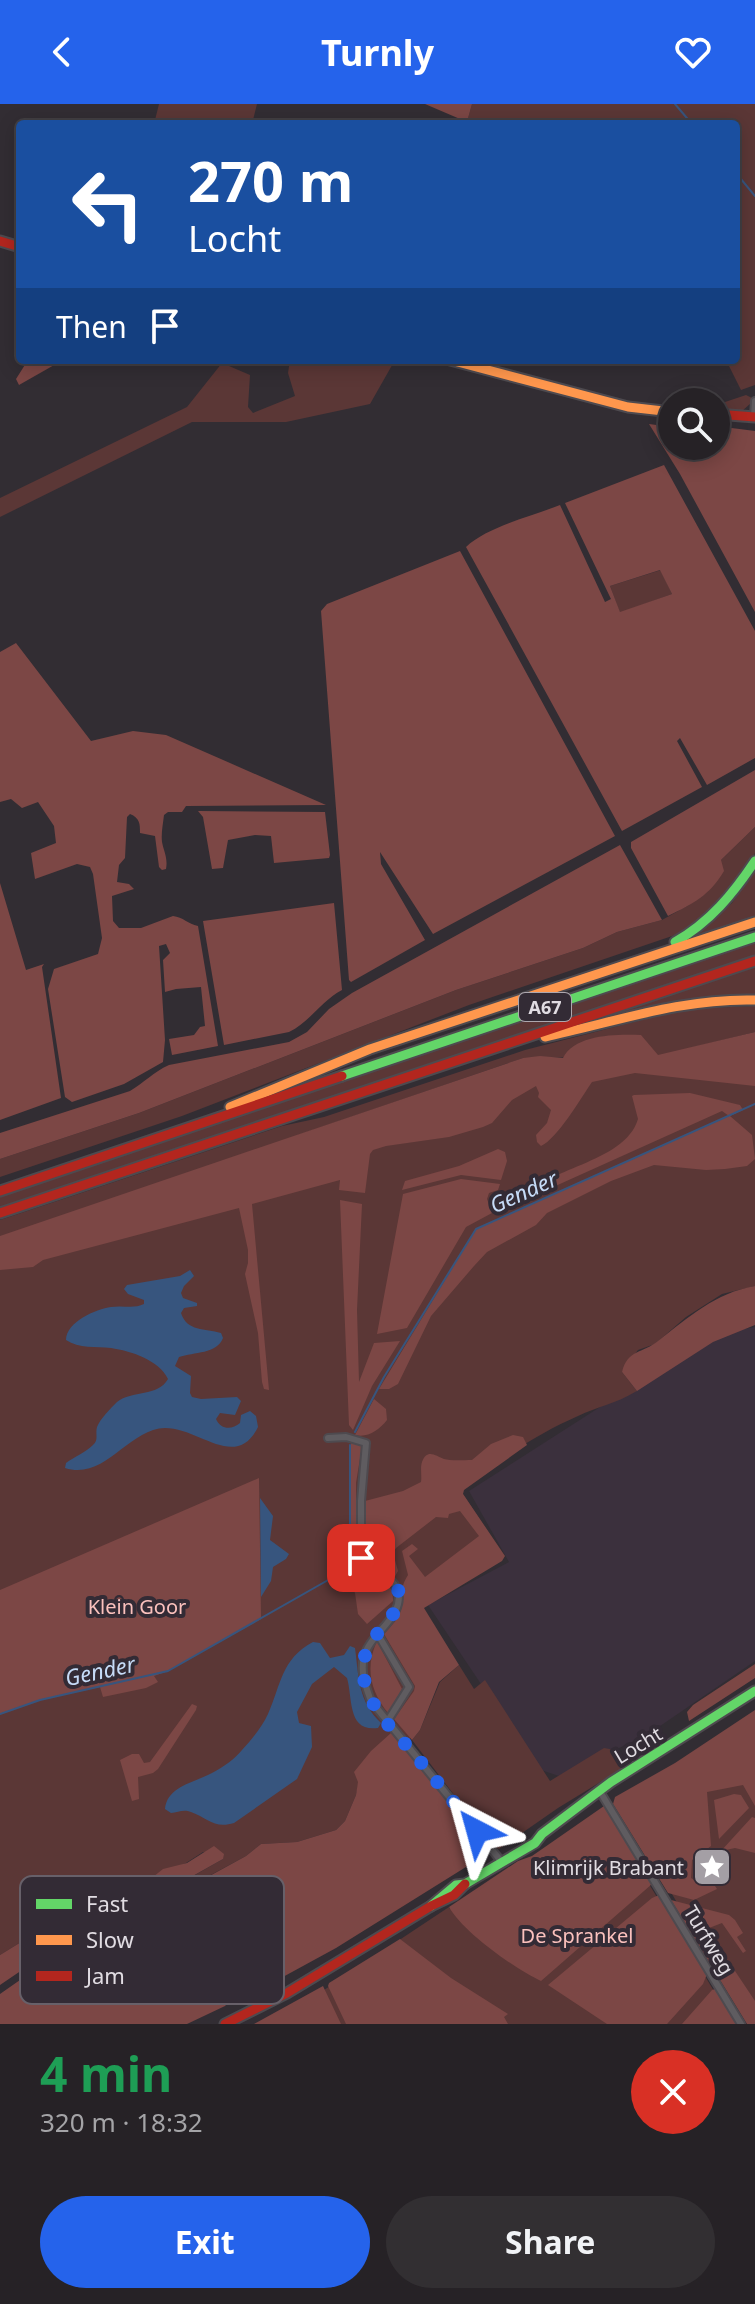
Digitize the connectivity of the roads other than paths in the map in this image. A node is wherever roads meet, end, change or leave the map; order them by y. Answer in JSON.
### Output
{"nodes":[{"id":1,"x":465,"y":364,"type":"edge"},
{"id":2,"x":755,"y":401,"type":"edge"},
{"id":3,"x":658,"y":410,"type":"edge"},
{"id":4,"x":730,"y":415,"type":"edge"},
{"id":5,"x":754,"y":417,"type":"edge"},
{"id":6,"x":755,"y":861,"type":"edge"},
{"id":7,"x":755,"y":922,"type":"edge"},
{"id":8,"x":755,"y":937,"type":"edge"},
{"id":9,"x":755,"y":961,"type":"edge"},
{"id":10,"x":628,"y":963,"type":"junction"},
{"id":11,"x":755,"y":1000,"type":"edge"},
{"id":12,"x":505,"y":1044,"type":"junction"},
{"id":13,"x":194,"y":1125,"type":"junction"},
{"id":14,"x":0,"y":1191,"type":"edge"},
{"id":15,"x":0,"y":1213,"type":"edge"},
{"id":16,"x":328,"y":1438,"type":"dead end"},
{"id":17,"x":377,"y":1633,"type":"junction"},
{"id":18,"x":755,"y":1691,"type":"edge"},
{"id":19,"x":387,"y":1722,"type":"junction"},
{"id":20,"x":599,"y":1790,"type":"junction"},
{"id":21,"x":501,"y":1861,"type":"junction"},
{"id":22,"x":284,"y":1993,"type":"edge"},
{"id":23,"x":263,"y":2004,"type":"edge"},
{"id":24,"x":225,"y":2024,"type":"edge"},
{"id":25,"x":741,"y":2024,"type":"edge"}],
"edges":[{"from":1,"to":3,"type":"main road"},
{"from":2,"to":5,"type":"street"},
{"from":4,"to":5,"type":"main road"},
{"from":6,"to":10,"type":"main road","number":"A67"},
{"from":7,"to":10,"type":"main road","number":"A67"},
{"from":8,"to":13,"type":"main road","number":"A67"},
{"from":9,"to":12,"type":"main road","number":"A67"},
{"from":10,"to":13,"type":"main road","number":"A67"},
{"from":11,"to":12,"type":"main road","number":"A67"},
{"from":12,"to":15,"type":"main road","number":"A67"},
{"from":13,"to":14,"type":"main road","number":"A67"},
{"from":16,"to":17,"type":"street"},
{"from":17,"to":19,"type":"street"},
{"from":17,"to":19,"type":"street"},
{"from":18,"to":20,"type":"main road","name":"Locht"},
{"from":19,"to":21,"type":"street"},
{"from":20,"to":21,"type":"main road","name":"Locht"},
{"from":20,"to":25,"type":"street","name":"Turfweg"},
{"from":21,"to":22,"type":"main road","name":"Locht"},
{"from":23,"to":24,"type":"main road","name":"Locht"}]}
